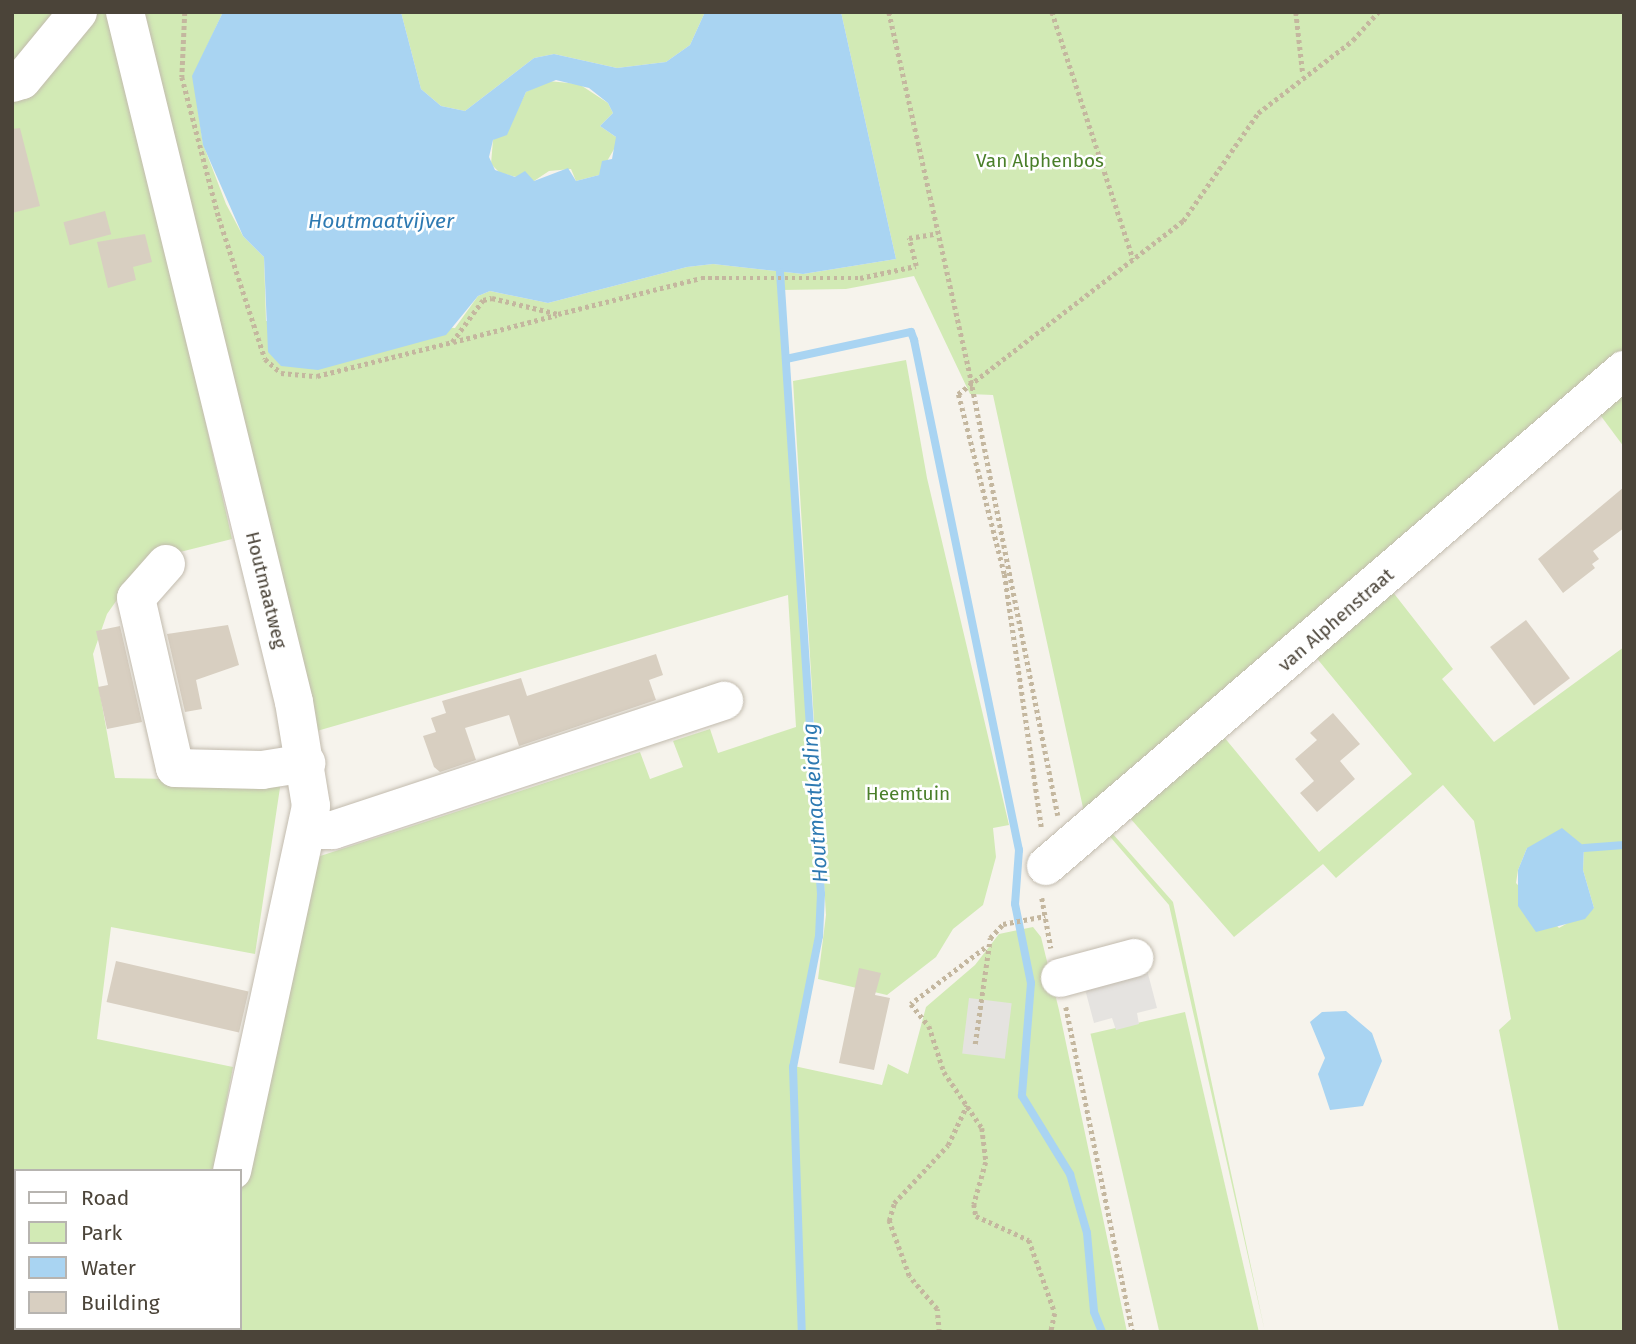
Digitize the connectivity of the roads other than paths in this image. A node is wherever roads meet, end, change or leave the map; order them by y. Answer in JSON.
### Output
{"nodes":[{"id":1,"x":125,"y":12,"type":"edge"},
{"id":2,"x":71,"y":14,"type":"edge"},
{"id":3,"x":12,"y":83,"type":"edge"},
{"id":4,"x":1624,"y":370,"type":"edge"},
{"id":5,"x":166,"y":564,"type":"dead end"},
{"id":6,"x":724,"y":701,"type":"dead end"},
{"id":7,"x":306,"y":763,"type":"junction"},
{"id":8,"x":309,"y":830,"type":"junction"},
{"id":9,"x":1046,"y":866,"type":"road end"},
{"id":10,"x":1134,"y":958,"type":"dead end"},
{"id":11,"x":1060,"y":978,"type":"road end"},
{"id":12,"x":232,"y":1169,"type":"edge"}],
"edges":[{"from":1,"to":7,"type":"street","name":"Houtmaatweg"},
{"from":2,"to":3,"type":"street"},
{"from":4,"to":9,"type":"street","name":"van Alphenstraat"},
{"from":5,"to":7,"type":"street"},
{"from":6,"to":8,"type":"street"},
{"from":7,"to":8,"type":"street","name":"Houtmaatweg"},
{"from":8,"to":12,"type":"street","name":"Houtmaatweg"},
{"from":10,"to":11,"type":"street"}]}
